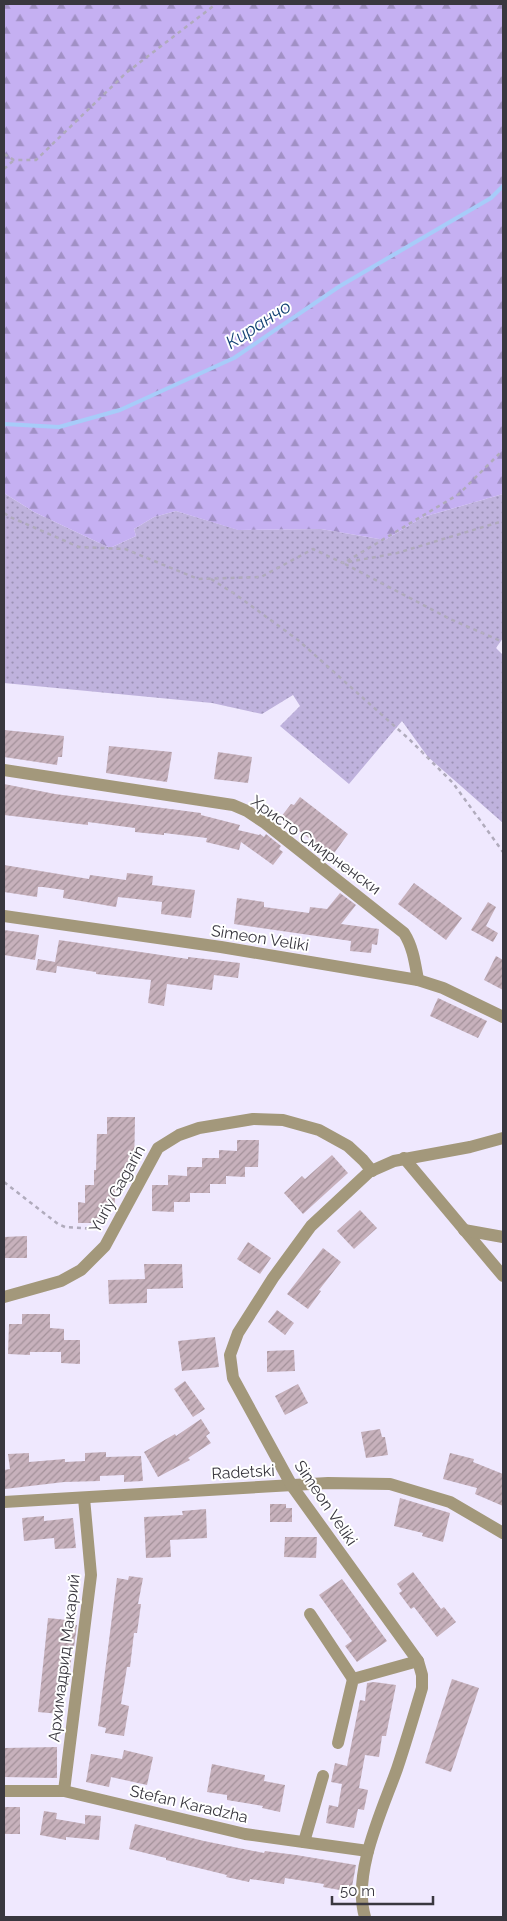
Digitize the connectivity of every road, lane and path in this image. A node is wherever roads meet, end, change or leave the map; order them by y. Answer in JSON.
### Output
{"nodes":[{"id":1,"x":216,"y":4,"type":"edge"},
{"id":2,"x":4,"y":154,"type":"edge"},
{"id":3,"x":14,"y":160,"type":"junction"},
{"id":4,"x":4,"y":169,"type":"edge"},
{"id":5,"x":503,"y":450,"type":"edge"},
{"id":6,"x":4,"y":513,"type":"edge"},
{"id":7,"x":503,"y":521,"type":"edge"},
{"id":8,"x":343,"y":563,"type":"junction"},
{"id":9,"x":210,"y":579,"type":"junction"},
{"id":10,"x":503,"y":642,"type":"edge"},
{"id":11,"x":4,"y":770,"type":"edge"},
{"id":12,"x":503,"y":852,"type":"edge"},
{"id":13,"x":4,"y":916,"type":"edge"},
{"id":14,"x":418,"y":980,"type":"junction"},
{"id":15,"x":503,"y":1017,"type":"edge"},
{"id":16,"x":503,"y":1138,"type":"edge"},
{"id":17,"x":404,"y":1158,"type":"junction"},
{"id":18,"x":372,"y":1171,"type":"junction"},
{"id":19,"x":4,"y":1182,"type":"edge"},
{"id":20,"x":112,"y":1230,"type":"junction"},
{"id":21,"x":464,"y":1230,"type":"junction"},
{"id":22,"x":503,"y":1237,"type":"edge"},
{"id":23,"x":503,"y":1276,"type":"edge"},
{"id":24,"x":4,"y":1297,"type":"edge"},
{"id":25,"x":292,"y":1486,"type":"junction"},
{"id":26,"x":84,"y":1498,"type":"junction"},
{"id":27,"x":4,"y":1502,"type":"edge"},
{"id":28,"x":503,"y":1533,"type":"edge"},
{"id":29,"x":310,"y":1614,"type":"dead end"},
{"id":30,"x":418,"y":1661,"type":"junction"},
{"id":31,"x":353,"y":1679,"type":"junction"},
{"id":32,"x":338,"y":1743,"type":"dead end"},
{"id":33,"x":323,"y":1776,"type":"dead end"},
{"id":34,"x":4,"y":1790,"type":"edge"},
{"id":35,"x":64,"y":1792,"type":"junction"},
{"id":36,"x":304,"y":1842,"type":"junction"},
{"id":37,"x":368,"y":1850,"type":"junction"},
{"id":38,"x":361,"y":1914,"type":"edge"}],
"edges":[{"from":1,"to":3,"type":"path"},
{"from":2,"to":3,"type":"path"},
{"from":3,"to":4,"type":"path"},
{"from":5,"to":8,"type":"path"},
{"from":6,"to":9,"type":"path"},
{"from":7,"to":8,"type":"path"},
{"from":8,"to":9,"type":"path"},
{"from":8,"to":10,"type":"path"},
{"from":9,"to":12,"type":"path"},
{"from":11,"to":14,"type":"street","name":"Христо Смирненски"},
{"from":13,"to":14,"type":"street","name":"Simeon Veliki"},
{"from":14,"to":15,"type":"street","name":"Simeon Veliki"},
{"from":16,"to":17,"type":"street","name":"Simeon Veliki"},
{"from":17,"to":18,"type":"street","name":"Simeon Veliki"},
{"from":17,"to":21,"type":"street"},
{"from":18,"to":20,"type":"street","name":"Yuriy Gagarin"},
{"from":18,"to":25,"type":"street","name":"Simeon Veliki"},
{"from":19,"to":20,"type":"path"},
{"from":20,"to":24,"type":"street","name":"Yuriy Gagarin"},
{"from":21,"to":22,"type":"street"},
{"from":21,"to":23,"type":"street"},
{"from":25,"to":26,"type":"street","name":"Radetski"},
{"from":25,"to":28,"type":"street","name":"Radetski"},
{"from":25,"to":30,"type":"street","name":"Simeon Veliki"},
{"from":26,"to":27,"type":"street","name":"Radetski"},
{"from":26,"to":35,"type":"street","name":"Архимадрид Макарий"},
{"from":29,"to":31,"type":"street"},
{"from":30,"to":31,"type":"street"},
{"from":30,"to":37,"type":"street","name":"Simeon Veliki"},
{"from":31,"to":32,"type":"street"},
{"from":33,"to":36,"type":"street"},
{"from":34,"to":35,"type":"street","name":"Stefan Karadzha"},
{"from":35,"to":36,"type":"street","name":"Stefan Karadzha"},
{"from":36,"to":37,"type":"street","name":"Stefan Karadzha"},
{"from":37,"to":38,"type":"street","name":"Simeon Veliki"}]}
